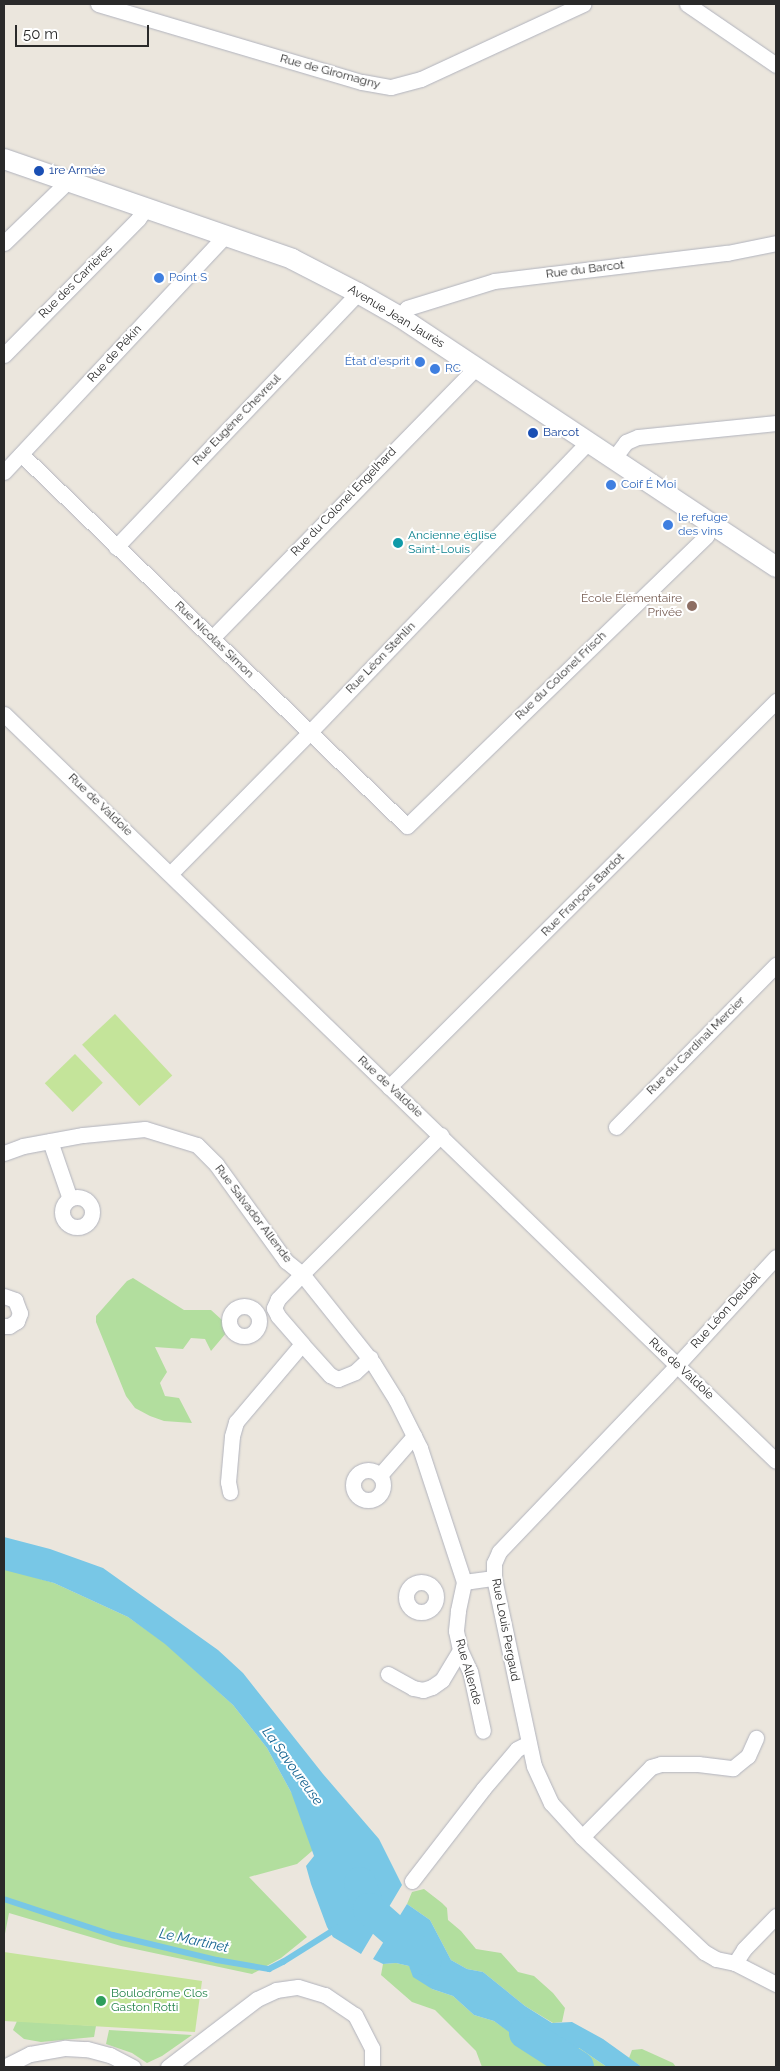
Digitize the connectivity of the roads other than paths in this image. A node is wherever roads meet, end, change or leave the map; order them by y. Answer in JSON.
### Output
{"nodes":[{"id":1,"x":98,"y":4,"type":"edge"},
{"id":2,"x":583,"y":4,"type":"edge"},
{"id":3,"x":687,"y":4,"type":"edge"},
{"id":4,"x":776,"y":65,"type":"edge"},
{"id":5,"x":4,"y":159,"type":"edge"},
{"id":6,"x":68,"y":181,"type":"junction"},
{"id":7,"x":146,"y":208,"type":"junction"},
{"id":8,"x":226,"y":235,"type":"junction"},
{"id":9,"x":4,"y":243,"type":"edge"},
{"id":10,"x":776,"y":243,"type":"edge"},
{"id":11,"x":358,"y":293,"type":"junction"},
{"id":12,"x":400,"y":316,"type":"junction"},
{"id":13,"x":4,"y":355,"type":"edge"},
{"id":14,"x":476,"y":367,"type":"junction"},
{"id":15,"x":776,"y":423,"type":"edge"},
{"id":16,"x":588,"y":442,"type":"junction"},
{"id":17,"x":20,"y":454,"type":"junction"},
{"id":18,"x":614,"y":458,"type":"junction"},
{"id":19,"x":4,"y":472,"type":"edge"},
{"id":20,"x":713,"y":523,"type":"junction"},
{"id":21,"x":116,"y":547,"type":"junction"},
{"id":22,"x":776,"y":567,"type":"edge"},
{"id":23,"x":212,"y":638,"type":"junction"},
{"id":24,"x":776,"y":701,"type":"edge"},
{"id":25,"x":4,"y":714,"type":"edge"},
{"id":26,"x":309,"y":733,"type":"junction"},
{"id":27,"x":407,"y":826,"type":"joint"},
{"id":28,"x":171,"y":873,"type":"junction"},
{"id":29,"x":776,"y":965,"type":"edge"},
{"id":30,"x":389,"y":1087,"type":"junction"},
{"id":31,"x":616,"y":1127,"type":"dead end"},
{"id":32,"x":441,"y":1135,"type":"junction"},
{"id":33,"x":50,"y":1141,"type":"junction"},
{"id":34,"x":4,"y":1153,"type":"edge"},
{"id":35,"x":70,"y":1199,"type":"dead end"},
{"id":36,"x":776,"y":1257,"type":"edge"},
{"id":37,"x":302,"y":1274,"type":"junction"},
{"id":38,"x":4,"y":1296,"type":"edge"},
{"id":39,"x":274,"y":1308,"type":"junction"},
{"id":40,"x":257,"y":1312,"type":"dead end"},
{"id":41,"x":4,"y":1326,"type":"edge"},
{"id":42,"x":302,"y":1344,"type":"junction"},
{"id":43,"x":370,"y":1358,"type":"junction"},
{"id":44,"x":676,"y":1365,"type":"junction"},
{"id":45,"x":414,"y":1436,"type":"junction"},
{"id":46,"x":776,"y":1461,"type":"edge"},
{"id":47,"x":380,"y":1475,"type":"dead end"},
{"id":48,"x":230,"y":1492,"type":"dead end"},
{"id":49,"x":494,"y":1578,"type":"junction"},
{"id":50,"x":463,"y":1589,"type":"junction"},
{"id":51,"x":437,"y":1595,"type":"dead end"},
{"id":52,"x":460,"y":1650,"type":"junction"},
{"id":53,"x":388,"y":1674,"type":"dead end"},
{"id":54,"x":483,"y":1731,"type":"dead end"},
{"id":55,"x":756,"y":1738,"type":"dead end"},
{"id":56,"x":529,"y":1743,"type":"junction"},
{"id":57,"x":582,"y":1837,"type":"junction"},
{"id":58,"x":412,"y":1881,"type":"dead end"},
{"id":59,"x":776,"y":1916,"type":"edge"},
{"id":60,"x":735,"y":1963,"type":"junction"},
{"id":61,"x":776,"y":1984,"type":"edge"},
{"id":62,"x":4,"y":2067,"type":"edge"},
{"id":63,"x":133,"y":2067,"type":"edge"},
{"id":64,"x":168,"y":2067,"type":"edge"},
{"id":65,"x":372,"y":2067,"type":"edge"}],
"edges":[{"from":1,"to":2,"type":"street","name":"Rue de Giromagny"},
{"from":3,"to":4,"type":"street"},
{"from":5,"to":6,"type":"main road","name":"Avenue Jean Jaurès"},
{"from":6,"to":7,"type":"main road","name":"Avenue Jean Jaurès"},
{"from":6,"to":9,"type":"street"},
{"from":7,"to":8,"type":"main road","name":"Avenue Jean Jaurès"},
{"from":7,"to":13,"type":"street","name":"Rue des Carrières"},
{"from":8,"to":11,"type":"main road","name":"Avenue Jean Jaurès"},
{"from":8,"to":17,"type":"street","name":"Rue de Pékin"},
{"from":10,"to":12,"type":"street","name":"Rue du Barcot"},
{"from":11,"to":12,"type":"main road","name":"Avenue Jean Jaurès"},
{"from":11,"to":21,"type":"street","name":"Rue Eugène Chevreul"},
{"from":12,"to":14,"type":"main road","name":"Avenue Jean Jaurès"},
{"from":14,"to":16,"type":"main road","name":"Avenue Jean Jaurès"},
{"from":14,"to":23,"type":"street","name":"Rue du Colonel Engelhard"},
{"from":15,"to":18,"type":"street"},
{"from":16,"to":18,"type":"main road","name":"Avenue Jean Jaurès"},
{"from":16,"to":26,"type":"street","name":"Rue Léon Stehlin"},
{"from":17,"to":19,"type":"street","name":"Rue de Pékin"},
{"from":17,"to":21,"type":"street","name":"Rue Nicolas Simon"},
{"from":18,"to":20,"type":"main road","name":"Avenue Jean Jaurès"},
{"from":20,"to":22,"type":"main road","name":"Avenue Jean Jaurès"},
{"from":20,"to":27,"type":"street","name":"Rue du Colonel Frisch"},
{"from":21,"to":23,"type":"street","name":"Rue Nicolas Simon"},
{"from":23,"to":26,"type":"street","name":"Rue Nicolas Simon"},
{"from":24,"to":30,"type":"street","name":"Rue François Bardot"},
{"from":25,"to":28,"type":"street","name":"Rue de Valdoie"},
{"from":26,"to":27,"type":"street","name":"Rue Nicolas Simon"},
{"from":26,"to":28,"type":"street","name":"Rue Léon Stehlin"},
{"from":28,"to":30,"type":"street","name":"Rue de Valdoie"},
{"from":29,"to":31,"type":"street","name":"Rue du Cardinal Mercier"},
{"from":30,"to":32,"type":"street","name":"Rue de Valdoie"},
{"from":32,"to":37,"type":"street","name":"Rue Salvador Allende"},
{"from":32,"to":44,"type":"street","name":"Rue de Valdoie"},
{"from":33,"to":34,"type":"street","name":"Rue Salvador Allende"},
{"from":33,"to":35,"type":"street"},
{"from":33,"to":37,"type":"street","name":"Rue Salvador Allende"},
{"from":36,"to":44,"type":"street","name":"Rue Léon Deubel"},
{"from":37,"to":39,"type":"street"},
{"from":37,"to":43,"type":"street","name":"Rue Salvador Allende"},
{"from":38,"to":41,"type":"street"},
{"from":39,"to":40,"type":"street"},
{"from":39,"to":42,"type":"street"},
{"from":42,"to":43,"type":"street"},
{"from":42,"to":48,"type":"street"},
{"from":43,"to":45,"type":"street","name":"Rue Salvador Allende"},
{"from":44,"to":46,"type":"street","name":"Rue de Valdoie"},
{"from":44,"to":49,"type":"street","name":"Rue Louis Pergaud"},
{"from":45,"to":47,"type":"street"},
{"from":45,"to":50,"type":"street","name":"Rue Salvador Allende"},
{"from":49,"to":50,"type":"street"},
{"from":49,"to":56,"type":"street","name":"Rue Louis Pergaud"},
{"from":50,"to":51,"type":"street"},
{"from":50,"to":52,"type":"street","name":"Rue Allende"},
{"from":52,"to":53,"type":"street"},
{"from":52,"to":54,"type":"street","name":"Rue Allende"},
{"from":55,"to":57,"type":"street"},
{"from":56,"to":57,"type":"street","name":"Rue Louis Pergaud"},
{"from":56,"to":58,"type":"street"},
{"from":57,"to":60,"type":"street","name":"Rue Louis Pergaud"},
{"from":59,"to":60,"type":"street"},
{"from":60,"to":61,"type":"street","name":"Rue Louis Pergaud"},
{"from":62,"to":63,"type":"street"},
{"from":64,"to":65,"type":"street"}]}
